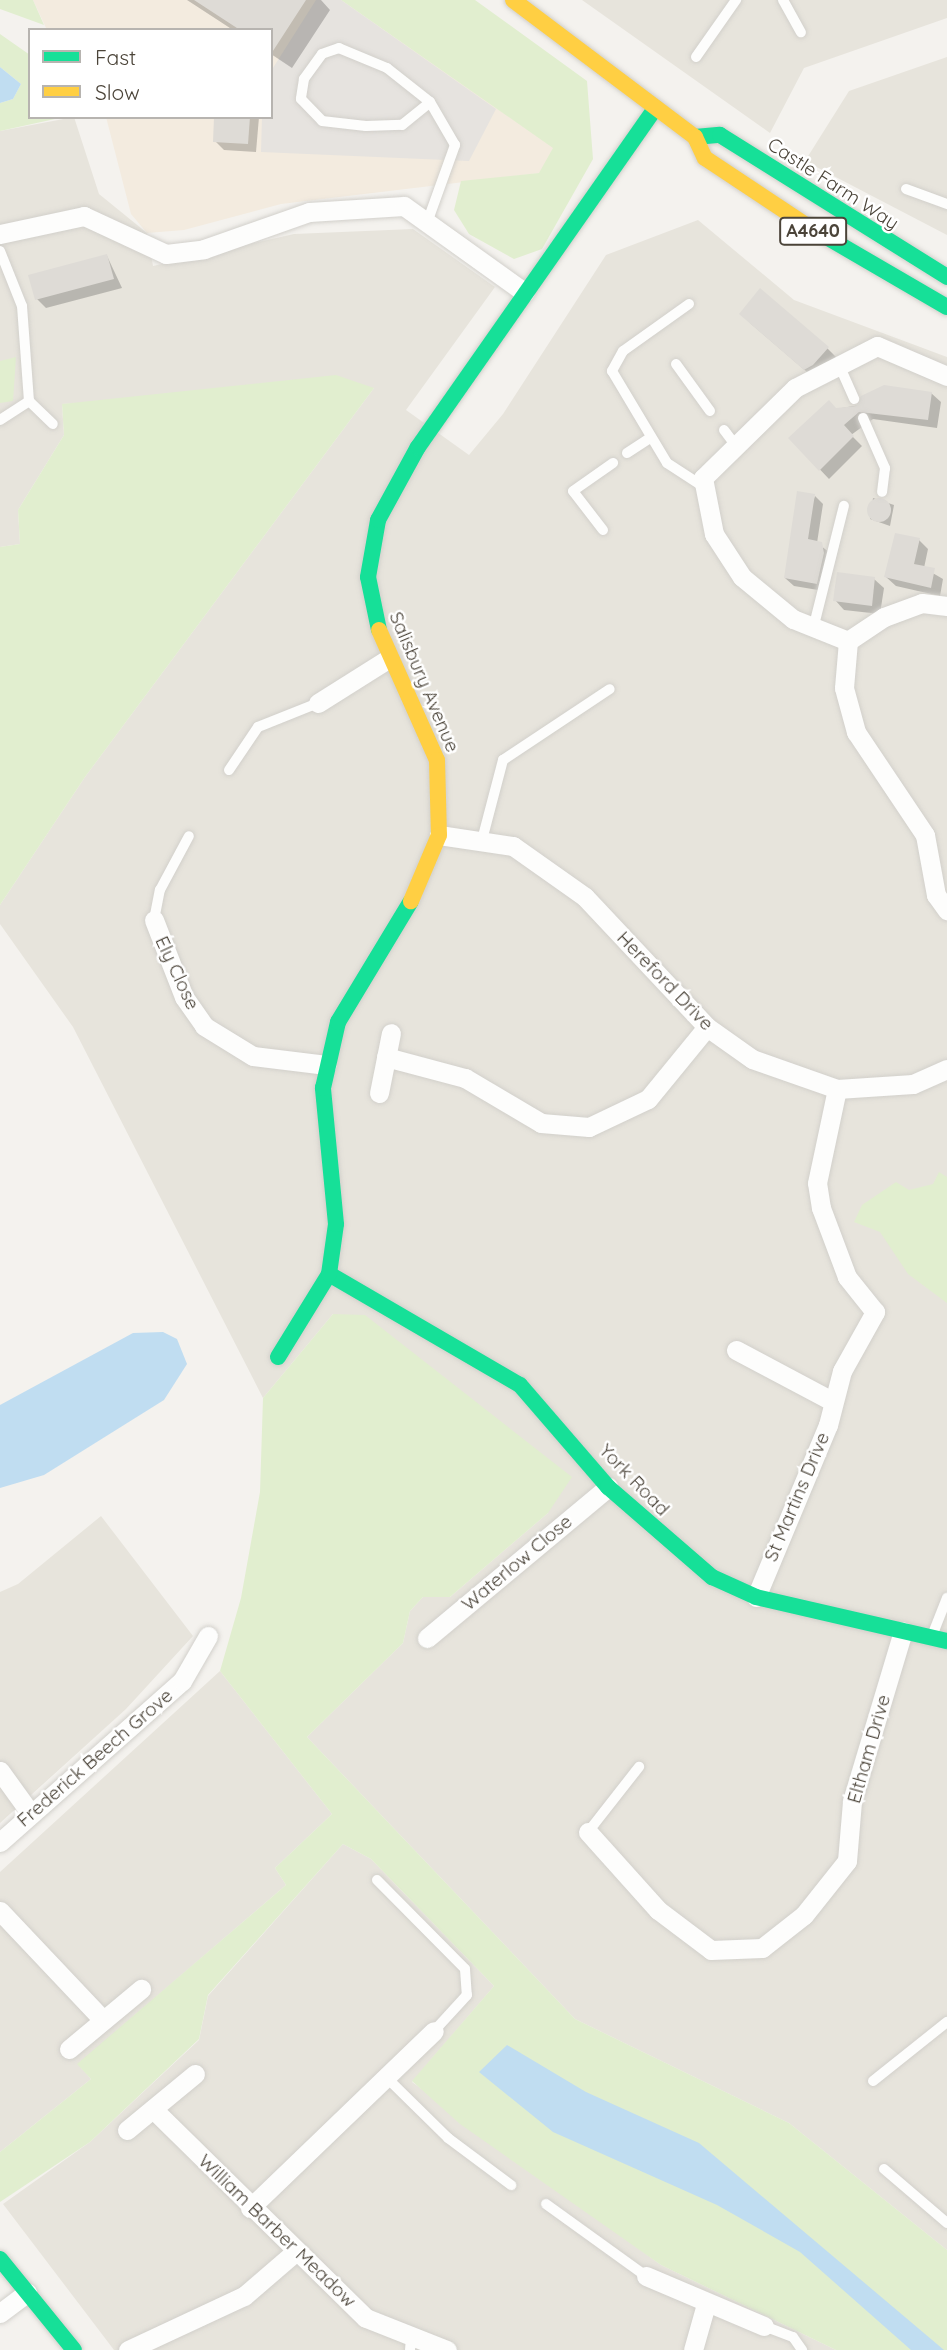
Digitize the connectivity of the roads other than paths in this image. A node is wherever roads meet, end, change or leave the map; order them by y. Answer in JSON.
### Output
{"nodes":[{"id":1,"x":513,"y":0,"type":"edge"},
{"id":2,"x":736,"y":0,"type":"edge"},
{"id":3,"x":783,"y":0,"type":"edge"},
{"id":4,"x":801,"y":32,"type":"dead end"},
{"id":5,"x":696,"y":57,"type":"dead end"},
{"id":6,"x":430,"y":102,"type":"junction"},
{"id":7,"x":654,"y":108,"type":"junction"},
{"id":8,"x":695,"y":137,"type":"junction"},
{"id":9,"x":906,"y":188,"type":"dead end"},
{"id":10,"x":947,"y":204,"type":"edge"},
{"id":11,"x":428,"y":219,"type":"junction"},
{"id":12,"x":0,"y":234,"type":"edge"},
{"id":13,"x":0,"y":251,"type":"edge"},
{"id":14,"x":947,"y":276,"type":"edge"},
{"id":15,"x":524,"y":292,"type":"junction"},
{"id":16,"x":689,"y":304,"type":"dead end"},
{"id":17,"x":947,"y":307,"type":"edge"},
{"id":18,"x":676,"y":365,"type":"dead end"},
{"id":19,"x":840,"y":367,"type":"junction"},
{"id":20,"x":947,"y":376,"type":"edge"},
{"id":21,"x":854,"y":399,"type":"dead end"},
{"id":22,"x":29,"y":401,"type":"junction"},
{"id":23,"x":710,"y":411,"type":"dead end"},
{"id":24,"x":863,"y":418,"type":"dead end"},
{"id":25,"x":0,"y":420,"type":"edge"},
{"id":26,"x":53,"y":424,"type":"dead end"},
{"id":27,"x":724,"y":429,"type":"dead end"},
{"id":28,"x":650,"y":438,"type":"junction"},
{"id":29,"x":737,"y":448,"type":"junction"},
{"id":30,"x":628,"y":453,"type":"dead end"},
{"id":31,"x":613,"y":463,"type":"dead end"},
{"id":32,"x":705,"y":488,"type":"junction"},
{"id":33,"x":882,"y":492,"type":"dead end"},
{"id":34,"x":844,"y":506,"type":"dead end"},
{"id":35,"x":604,"y":530,"type":"dead end"},
{"id":36,"x":947,"y":606,"type":"edge"},
{"id":37,"x":813,"y":629,"type":"junction"},
{"id":38,"x":848,"y":641,"type":"junction"},
{"id":39,"x":388,"y":659,"type":"junction"},
{"id":40,"x":610,"y":689,"type":"dead end"},
{"id":41,"x":318,"y":703,"type":"joint"},
{"id":42,"x":229,"y":770,"type":"dead end"},
{"id":43,"x":439,"y":835,"type":"junction"},
{"id":44,"x":189,"y":836,"type":"dead end"},
{"id":45,"x":482,"y":840,"type":"junction"},
{"id":46,"x":947,"y":910,"type":"edge"},
{"id":47,"x":154,"y":920,"type":"joint"},
{"id":48,"x":706,"y":1027,"type":"junction"},
{"id":49,"x":391,"y":1032,"type":"dead end"},
{"id":50,"x":386,"y":1057,"type":"junction"},
{"id":51,"x":326,"y":1065,"type":"junction"},
{"id":52,"x":947,"y":1069,"type":"edge"},
{"id":53,"x":837,"y":1088,"type":"junction"},
{"id":54,"x":379,"y":1093,"type":"dead end"},
{"id":55,"x":328,"y":1274,"type":"junction"},
{"id":56,"x":736,"y":1350,"type":"dead end"},
{"id":57,"x":278,"y":1356,"type":"dead end"},
{"id":58,"x":832,"y":1401,"type":"junction"},
{"id":59,"x":608,"y":1487,"type":"junction"},
{"id":60,"x":756,"y":1597,"type":"junction"},
{"id":61,"x":947,"y":1598,"type":"edge"},
{"id":62,"x":903,"y":1631,"type":"junction"},
{"id":63,"x":208,"y":1636,"type":"dead end"},
{"id":64,"x":427,"y":1638,"type":"dead end"},
{"id":65,"x":939,"y":1639,"type":"edge"},
{"id":66,"x":639,"y":1767,"type":"dead end"},
{"id":67,"x":0,"y":1771,"type":"edge"},
{"id":68,"x":31,"y":1814,"type":"junction"},
{"id":69,"x":588,"y":1832,"type":"joint"},
{"id":70,"x":0,"y":1842,"type":"edge"},
{"id":71,"x":377,"y":1880,"type":"dead end"},
{"id":72,"x":0,"y":1911,"type":"edge"},
{"id":73,"x":141,"y":1989,"type":"dead end"},
{"id":74,"x":103,"y":2020,"type":"junction"},
{"id":75,"x":947,"y":2022,"type":"edge"},
{"id":76,"x":434,"y":2031,"type":"joint"},
{"id":77,"x":69,"y":2049,"type":"dead end"},
{"id":78,"x":195,"y":2074,"type":"dead end"},
{"id":79,"x":387,"y":2078,"type":"junction"},
{"id":80,"x":873,"y":2081,"type":"dead end"},
{"id":81,"x":153,"y":2109,"type":"junction"},
{"id":82,"x":127,"y":2130,"type":"dead end"},
{"id":83,"x":884,"y":2169,"type":"dead end"},
{"id":84,"x":511,"y":2185,"type":"dead end"},
{"id":85,"x":546,"y":2204,"type":"dead end"},
{"id":86,"x":250,"y":2207,"type":"junction"},
{"id":87,"x":947,"y":2223,"type":"edge"},
{"id":88,"x":294,"y":2253,"type":"junction"},
{"id":89,"x":0,"y":2259,"type":"edge"},
{"id":90,"x":646,"y":2276,"type":"joint"},
{"id":91,"x":27,"y":2293,"type":"junction"},
{"id":92,"x":706,"y":2304,"type":"junction"},
{"id":93,"x":0,"y":2313,"type":"edge"},
{"id":94,"x":764,"y":2326,"type":"joint"},
{"id":95,"x":410,"y":2345,"type":"edge"},
{"id":96,"x":74,"y":2350,"type":"edge"},
{"id":97,"x":128,"y":2350,"type":"edge"},
{"id":98,"x":447,"y":2350,"type":"edge"},
{"id":99,"x":693,"y":2350,"type":"edge"},
{"id":100,"x":802,"y":2350,"type":"edge"}],
"edges":[{"from":1,"to":7,"type":"street","name":"Castle Farm Way","number":"A4640"},
{"from":2,"to":5,"type":"lane"},
{"from":3,"to":4,"type":"lane"},
{"from":6,"to":6,"type":"lane"},
{"from":6,"to":11,"type":"lane"},
{"from":7,"to":8,"type":"street","name":"Castle Farm Way","number":"A4640"},
{"from":7,"to":15,"type":"street","name":"Salisbury Avenue"},
{"from":8,"to":14,"type":"street","name":"Castle Farm Way","number":"A4640"},
{"from":8,"to":17,"type":"street","name":"Castle Farm Way","number":"A4640"},
{"from":9,"to":10,"type":"lane"},
{"from":11,"to":12,"type":"street"},
{"from":11,"to":15,"type":"street"},
{"from":13,"to":22,"type":"lane"},
{"from":15,"to":39,"type":"street","name":"Salisbury Avenue"},
{"from":16,"to":28,"type":"lane"},
{"from":18,"to":23,"type":"lane"},
{"from":19,"to":20,"type":"street"},
{"from":19,"to":21,"type":"lane"},
{"from":19,"to":29,"type":"street"},
{"from":22,"to":25,"type":"lane"},
{"from":22,"to":26,"type":"lane"},
{"from":24,"to":33,"type":"lane"},
{"from":27,"to":29,"type":"lane"},
{"from":28,"to":30,"type":"lane"},
{"from":28,"to":32,"type":"lane"},
{"from":29,"to":32,"type":"street"},
{"from":31,"to":35,"type":"lane"},
{"from":32,"to":37,"type":"street"},
{"from":34,"to":37,"type":"lane"},
{"from":36,"to":38,"type":"street"},
{"from":37,"to":38,"type":"street"},
{"from":38,"to":46,"type":"street"},
{"from":39,"to":41,"type":"street"},
{"from":39,"to":43,"type":"street","name":"Salisbury Avenue"},
{"from":40,"to":45,"type":"lane"},
{"from":41,"to":42,"type":"lane"},
{"from":43,"to":45,"type":"street","name":"Hereford Drive"},
{"from":43,"to":51,"type":"street","name":"Salisbury Avenue"},
{"from":44,"to":47,"type":"lane","name":"Ely Close"},
{"from":45,"to":48,"type":"street","name":"Hereford Drive"},
{"from":47,"to":51,"type":"street","name":"Ely Close"},
{"from":48,"to":50,"type":"street"},
{"from":48,"to":53,"type":"street","name":"Hereford Drive"},
{"from":49,"to":50,"type":"street"},
{"from":50,"to":54,"type":"street"},
{"from":51,"to":55,"type":"street","name":"Salisbury Avenue"},
{"from":52,"to":53,"type":"street","name":"Hereford Drive"},
{"from":53,"to":58,"type":"street","name":"St Martins Drive"},
{"from":55,"to":57,"type":"street","name":"Salisbury Avenue"},
{"from":55,"to":59,"type":"street","name":"York Road"},
{"from":56,"to":58,"type":"street"},
{"from":58,"to":60,"type":"street","name":"St Martins Drive"},
{"from":59,"to":60,"type":"street","name":"York Road"},
{"from":59,"to":64,"type":"street","name":"Waterlow Close"},
{"from":60,"to":62,"type":"street","name":"York Road"},
{"from":61,"to":65,"type":"lane"},
{"from":62,"to":65,"type":"street","name":"York Road"},
{"from":62,"to":69,"type":"street","name":"Eltham Drive"},
{"from":63,"to":68,"type":"street","name":"Frederick Beech Grove"},
{"from":66,"to":69,"type":"lane"},
{"from":67,"to":68,"type":"street"},
{"from":68,"to":70,"type":"street","name":"Frederick Beech Grove"},
{"from":71,"to":76,"type":"lane"},
{"from":72,"to":74,"type":"street"},
{"from":73,"to":74,"type":"street"},
{"from":74,"to":77,"type":"street"},
{"from":75,"to":80,"type":"lane"},
{"from":76,"to":79,"type":"street"},
{"from":78,"to":81,"type":"street"},
{"from":79,"to":84,"type":"lane"},
{"from":79,"to":86,"type":"street"},
{"from":81,"to":82,"type":"street"},
{"from":81,"to":86,"type":"street","name":"William Barber Meadow"},
{"from":83,"to":87,"type":"lane"},
{"from":85,"to":90,"type":"lane"},
{"from":86,"to":88,"type":"street","name":"William Barber Meadow"},
{"from":88,"to":95,"type":"street","name":"William Barber Meadow"},
{"from":88,"to":97,"type":"street"},
{"from":89,"to":91,"type":"street"},
{"from":90,"to":92,"type":"street"},
{"from":91,"to":93,"type":"street"},
{"from":91,"to":96,"type":"street"},
{"from":92,"to":94,"type":"street"},
{"from":92,"to":99,"type":"street"},
{"from":94,"to":100,"type":"lane"},
{"from":95,"to":98,"type":"street","name":"William Barber Meadow"}]}
